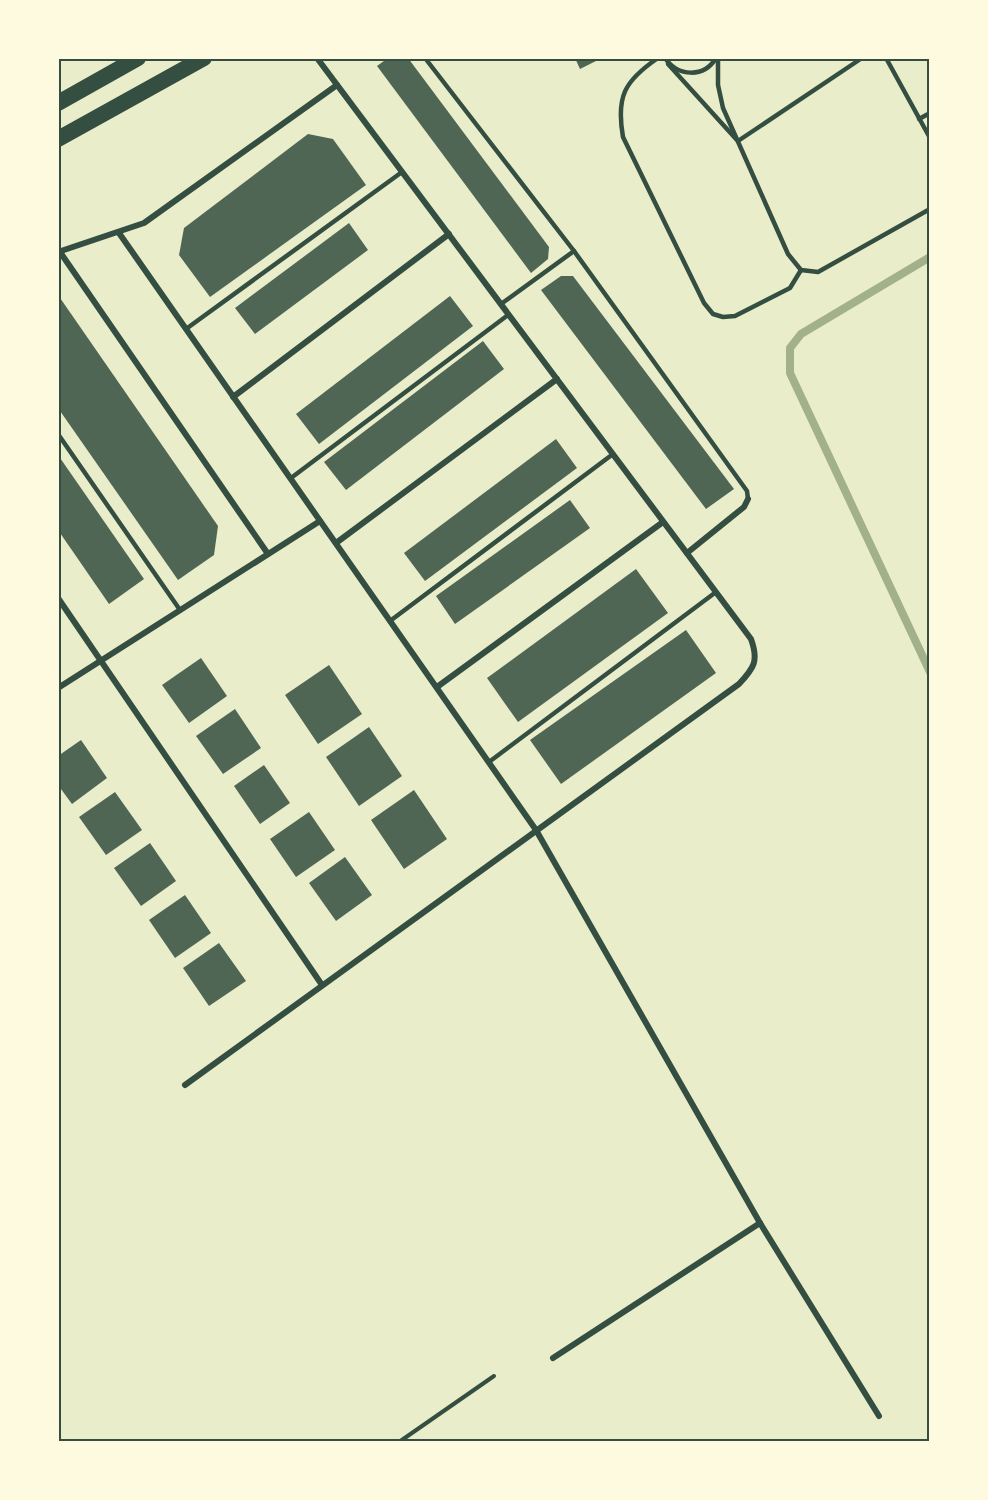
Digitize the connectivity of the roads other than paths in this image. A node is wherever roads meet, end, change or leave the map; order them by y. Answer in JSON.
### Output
{"nodes":[{"id":1,"x":138,"y":58,"type":"edge"},
{"id":2,"x":204,"y":58,"type":"edge"},
{"id":3,"x":317,"y":58,"type":"edge"},
{"id":4,"x":425,"y":58,"type":"edge"},
{"id":5,"x":658,"y":58,"type":"edge"},
{"id":6,"x":664,"y":58,"type":"edge"},
{"id":7,"x":717,"y":58,"type":"edge"},
{"id":8,"x":862,"y":58,"type":"edge"},
{"id":9,"x":886,"y":58,"type":"edge"},
{"id":10,"x":669,"y":64,"type":"junction"},
{"id":11,"x":337,"y":85,"type":"junction"},
{"id":12,"x":58,"y":103,"type":"edge"},
{"id":13,"x":930,"y":113,"type":"edge"},
{"id":14,"x":919,"y":119,"type":"junction"},
{"id":15,"x":930,"y":138,"type":"edge"},
{"id":16,"x":58,"y":139,"type":"edge"},
{"id":17,"x":738,"y":141,"type":"junction"},
{"id":18,"x":402,"y":172,"type":"junction"},
{"id":19,"x":930,"y":209,"type":"edge"},
{"id":20,"x":119,"y":233,"type":"junction"},
{"id":21,"x":449,"y":234,"type":"junction"},
{"id":22,"x":574,"y":251,"type":"junction"},
{"id":23,"x":59,"y":252,"type":"edge"},
{"id":24,"x":801,"y":270,"type":"junction"},
{"id":25,"x":501,"y":304,"type":"junction"},
{"id":26,"x":508,"y":315,"type":"junction"},
{"id":27,"x":186,"y":329,"type":"junction"},
{"id":28,"x":557,"y":379,"type":"junction"},
{"id":29,"x":233,"y":397,"type":"junction"},
{"id":30,"x":58,"y":434,"type":"edge"},
{"id":31,"x":613,"y":454,"type":"junction"},
{"id":32,"x":291,"y":478,"type":"junction"},
{"id":33,"x":748,"y":499,"type":"joint"},
{"id":34,"x":320,"y":521,"type":"junction"},
{"id":35,"x":663,"y":522,"type":"junction"},
{"id":36,"x":336,"y":543,"type":"junction"},
{"id":37,"x":687,"y":553,"type":"junction"},
{"id":38,"x":268,"y":554,"type":"junction"},
{"id":39,"x":716,"y":592,"type":"junction"},
{"id":40,"x":58,"y":598,"type":"edge"},
{"id":41,"x":180,"y":610,"type":"junction"},
{"id":42,"x":390,"y":621,"type":"junction"},
{"id":43,"x":101,"y":661,"type":"junction"},
{"id":44,"x":437,"y":687,"type":"junction"},
{"id":45,"x":58,"y":688,"type":"edge"},
{"id":46,"x":489,"y":762,"type":"junction"},
{"id":47,"x":536,"y":830,"type":"junction"},
{"id":48,"x":322,"y":986,"type":"junction"},
{"id":49,"x":185,"y":1085,"type":"dead end"},
{"id":50,"x":760,"y":1223,"type":"junction"},
{"id":51,"x":553,"y":1358,"type":"dead end"},
{"id":52,"x":879,"y":1416,"type":"dead end"}],
"edges":[{"from":1,"to":12,"type":"highway"},
{"from":2,"to":16,"type":"highway"},
{"from":3,"to":11,"type":"street"},
{"from":4,"to":22,"type":"lane"},
{"from":5,"to":24,"type":"lane"},
{"from":6,"to":10,"type":"lane"},
{"from":7,"to":10,"type":"lane"},
{"from":7,"to":17,"type":"lane"},
{"from":8,"to":17,"type":"lane"},
{"from":9,"to":14,"type":"lane"},
{"from":10,"to":17,"type":"lane"},
{"from":11,"to":18,"type":"street"},
{"from":11,"to":20,"type":"street"},
{"from":13,"to":14,"type":"lane"},
{"from":14,"to":15,"type":"lane"},
{"from":17,"to":24,"type":"lane"},
{"from":18,"to":21,"type":"street"},
{"from":18,"to":27,"type":"lane"},
{"from":19,"to":24,"type":"lane"},
{"from":20,"to":23,"type":"street"},
{"from":20,"to":27,"type":"street"},
{"from":21,"to":25,"type":"street"},
{"from":21,"to":29,"type":"street"},
{"from":22,"to":25,"type":"lane"},
{"from":22,"to":33,"type":"lane"},
{"from":23,"to":38,"type":"street"},
{"from":25,"to":26,"type":"street"},
{"from":26,"to":28,"type":"street"},
{"from":26,"to":32,"type":"lane"},
{"from":27,"to":29,"type":"street"},
{"from":28,"to":31,"type":"street"},
{"from":28,"to":36,"type":"street"},
{"from":29,"to":32,"type":"street"},
{"from":30,"to":41,"type":"lane"},
{"from":31,"to":35,"type":"street"},
{"from":31,"to":42,"type":"lane"},
{"from":32,"to":34,"type":"street"},
{"from":33,"to":37,"type":"street"},
{"from":34,"to":36,"type":"street"},
{"from":34,"to":38,"type":"street"},
{"from":35,"to":37,"type":"street"},
{"from":35,"to":44,"type":"street"},
{"from":36,"to":42,"type":"street"},
{"from":37,"to":39,"type":"street"},
{"from":38,"to":41,"type":"street"},
{"from":39,"to":46,"type":"lane"},
{"from":39,"to":47,"type":"street"},
{"from":40,"to":43,"type":"street"},
{"from":41,"to":43,"type":"street"},
{"from":42,"to":44,"type":"street"},
{"from":43,"to":45,"type":"street"},
{"from":43,"to":48,"type":"street"},
{"from":44,"to":46,"type":"street"},
{"from":46,"to":47,"type":"street"},
{"from":47,"to":48,"type":"street"},
{"from":47,"to":50,"type":"street"},
{"from":48,"to":49,"type":"street"},
{"from":50,"to":51,"type":"street"},
{"from":50,"to":52,"type":"street"}]}
